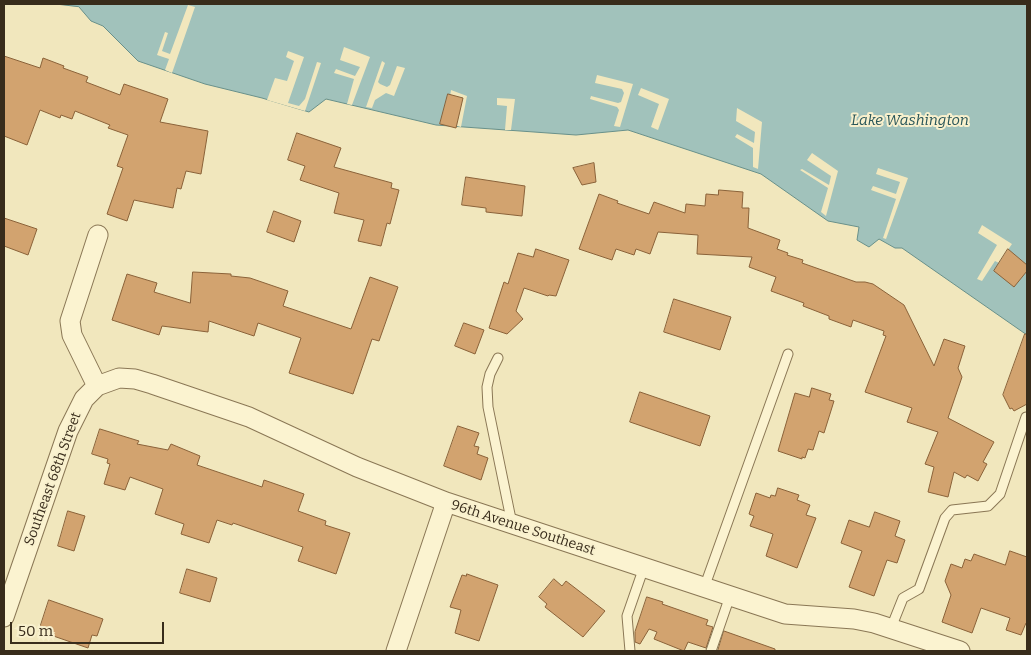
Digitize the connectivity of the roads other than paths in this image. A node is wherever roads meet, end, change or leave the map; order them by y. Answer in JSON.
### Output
{"nodes":[{"id":1,"x":98,"y":235,"type":"dead end"},
{"id":2,"x":788,"y":354,"type":"dead end"},
{"id":3,"x":498,"y":358,"type":"dead end"},
{"id":4,"x":97,"y":386,"type":"junction"},
{"id":5,"x":1026,"y":417,"type":"edge"},
{"id":6,"x":446,"y":502,"type":"junction"},
{"id":7,"x":512,"y":524,"type":"junction"},
{"id":8,"x":644,"y":567,"type":"junction"},
{"id":9,"x":704,"y":588,"type":"junction"},
{"id":10,"x":730,"y":596,"type":"junction"},
{"id":11,"x":4,"y":617,"type":"edge"},
{"id":12,"x":891,"y":628,"type":"junction"},
{"id":13,"x":396,"y":651,"type":"edge"},
{"id":14,"x":630,"y":651,"type":"edge"},
{"id":15,"x":711,"y":651,"type":"edge"},
{"id":16,"x":960,"y":651,"type":"edge"}],
"edges":[{"from":1,"to":4,"type":"street"},
{"from":2,"to":9,"type":"lane"},
{"from":3,"to":7,"type":"lane"},
{"from":4,"to":6,"type":"street","name":"96th Avenue Southeast"},
{"from":4,"to":11,"type":"street","name":"Southeast 68th Street"},
{"from":5,"to":12,"type":"lane"},
{"from":6,"to":7,"type":"street","name":"96th Avenue Southeast"},
{"from":6,"to":13,"type":"street"},
{"from":7,"to":8,"type":"street","name":"96th Avenue Southeast"},
{"from":8,"to":9,"type":"street","name":"96th Avenue Southeast"},
{"from":8,"to":14,"type":"lane"},
{"from":9,"to":10,"type":"street","name":"96th Avenue Southeast"},
{"from":10,"to":12,"type":"street","name":"96th Avenue Southeast"},
{"from":10,"to":15,"type":"lane"},
{"from":12,"to":16,"type":"street","name":"96th Avenue Southeast"}]}
